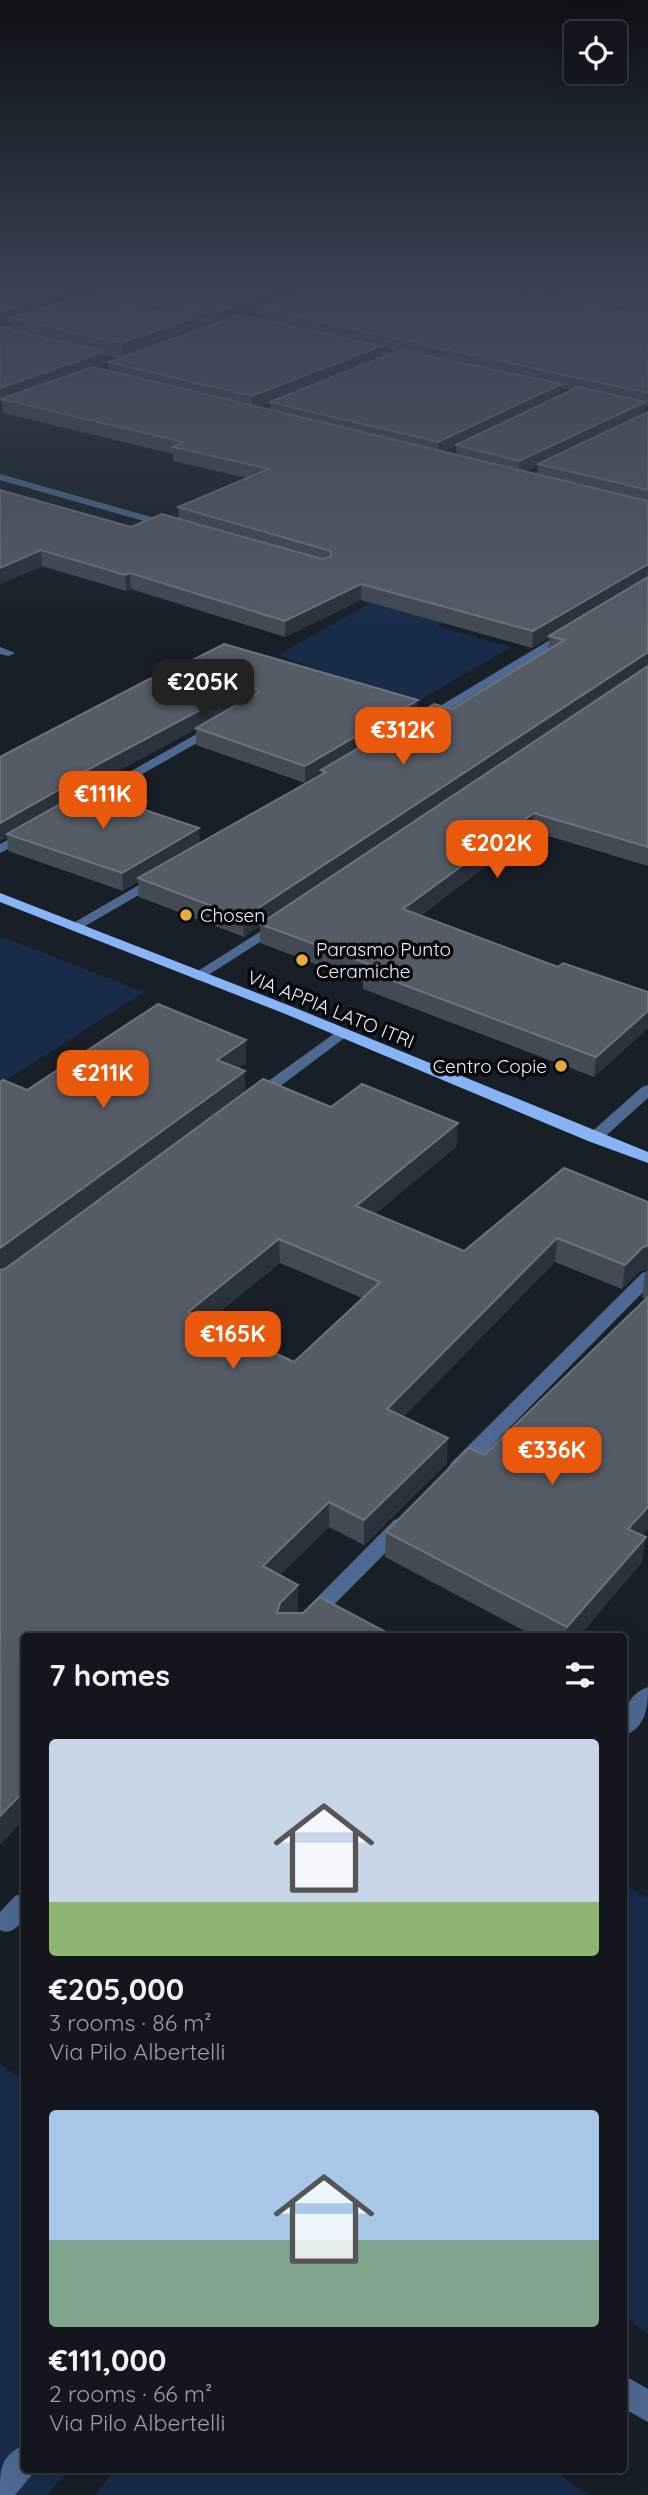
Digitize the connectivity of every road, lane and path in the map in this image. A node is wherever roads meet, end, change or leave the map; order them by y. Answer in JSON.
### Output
{"nodes":[{"id":1,"x":0,"y":477,"type":"edge"},
{"id":2,"x":182,"y":529,"type":"edge"},
{"id":3,"x":576,"y":628,"type":"edge"},
{"id":4,"x":228,"y":721,"type":"edge"},
{"id":5,"x":420,"y":722,"type":"edge"},
{"id":6,"x":72,"y":809,"type":"edge"},
{"id":7,"x":36,"y":829,"type":"edge"},
{"id":8,"x":0,"y":849,"type":"edge"},
{"id":9,"x":168,"y":872,"type":"edge"},
{"id":10,"x":0,"y":897,"type":"edge"},
{"id":11,"x":289,"y":917,"type":"edge"},
{"id":12,"x":75,"y":926,"type":"junction"},
{"id":13,"x":197,"y":976,"type":"junction"},
{"id":14,"x":342,"y":1033,"type":"junction"},
{"id":15,"x":648,"y":1090,"type":"edge"},
{"id":16,"x":246,"y":1103,"type":"edge"},
{"id":17,"x":594,"y":1138,"type":"junction"},
{"id":18,"x":648,"y":1158,"type":"edge"},
{"id":19,"x":648,"y":1277,"type":"edge"},
{"id":20,"x":445,"y":1481,"type":"edge"},
{"id":21,"x":416,"y":1510,"type":"edge"},
{"id":22,"x":293,"y":1633,"type":"edge"},
{"id":23,"x":648,"y":1696,"type":"edge"},
{"id":24,"x":627,"y":1722,"type":"edge"},
{"id":25,"x":21,"y":1906,"type":"edge"},
{"id":26,"x":6,"y":1922,"type":"dead end"},
{"id":27,"x":627,"y":2393,"type":"edge"},
{"id":28,"x":648,"y":2407,"type":"edge"},
{"id":29,"x":21,"y":2464,"type":"edge"},
{"id":30,"x":0,"y":2489,"type":"edge"}],
"edges":[{"from":1,"to":2,"type":"street"},
{"from":3,"to":5,"type":"street"},
{"from":4,"to":6,"type":"street"},
{"from":7,"to":8,"type":"street"},
{"from":9,"to":12,"type":"street"},
{"from":10,"to":12,"type":"main road","name":"VIA APPIA LATO ITRI"},
{"from":11,"to":13,"type":"street"},
{"from":12,"to":13,"type":"main road","name":"VIA APPIA LATO ITRI"},
{"from":13,"to":14,"type":"main road","name":"VIA APPIA LATO ITRI"},
{"from":14,"to":16,"type":"street"},
{"from":14,"to":17,"type":"main road","name":"VIA APPIA LATO ITRI"},
{"from":15,"to":17,"type":"street"},
{"from":17,"to":18,"type":"main road","name":"VIA APPIA LATO ITRI"},
{"from":19,"to":20,"type":"street"},
{"from":21,"to":22,"type":"street"},
{"from":23,"to":24,"type":"street"},
{"from":25,"to":26,"type":"street"},
{"from":27,"to":28,"type":"street"},
{"from":29,"to":30,"type":"street"}]}
